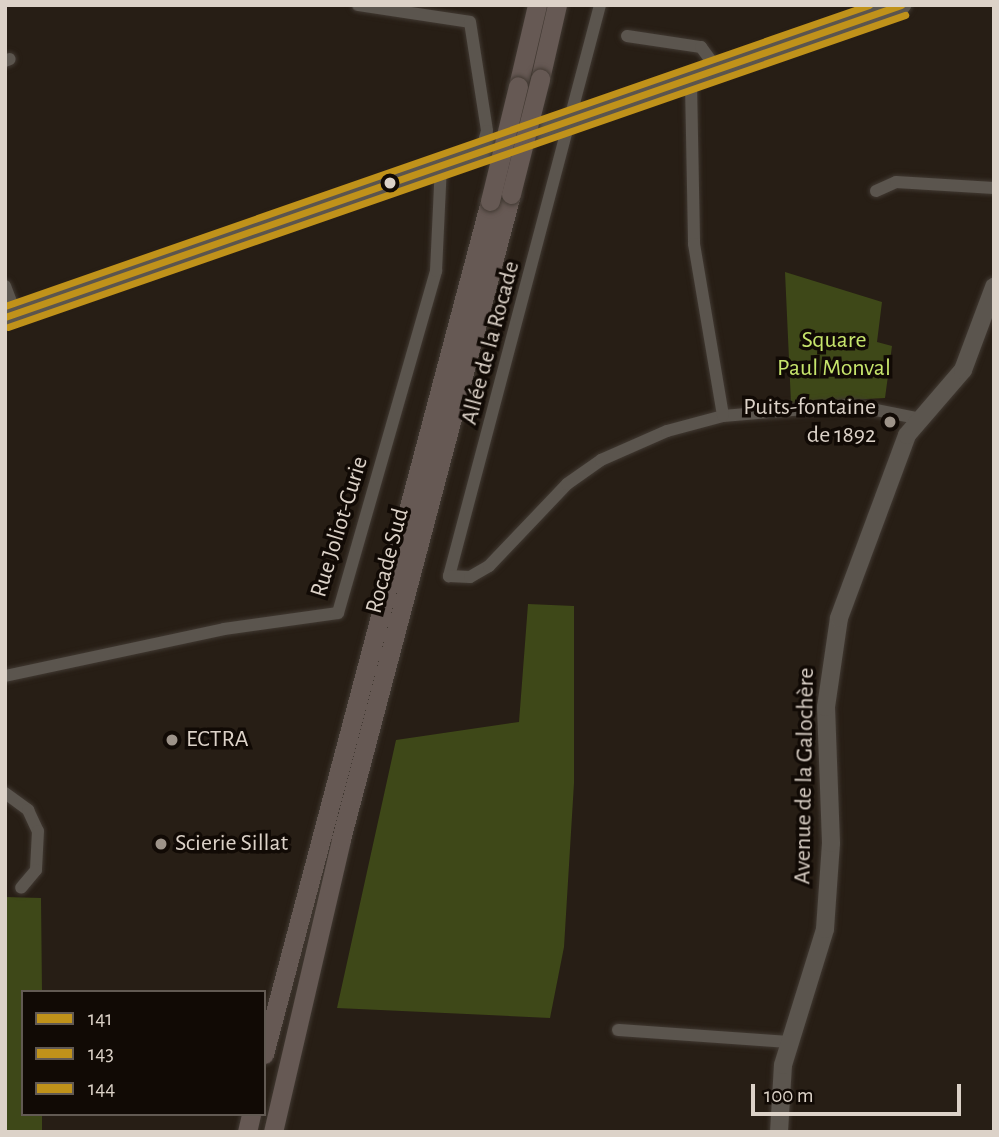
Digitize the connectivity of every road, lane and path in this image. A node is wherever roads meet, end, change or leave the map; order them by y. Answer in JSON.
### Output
{"nodes":[{"id":1,"x":358,"y":5,"type":"edge"},
{"id":2,"x":537,"y":5,"type":"edge"},
{"id":3,"x":557,"y":5,"type":"edge"},
{"id":4,"x":600,"y":5,"type":"edge"},
{"id":5,"x":902,"y":5,"type":"edge"},
{"id":6,"x":627,"y":36,"type":"dead end"},
{"id":7,"x":720,"y":73,"type":"junction"},
{"id":8,"x":691,"y":83,"type":"junction"},
{"id":9,"x":573,"y":120,"type":"junction"},
{"id":10,"x":481,"y":152,"type":"junction"},
{"id":11,"x":441,"y":165,"type":"junction"},
{"id":12,"x":994,"y":188,"type":"edge"},
{"id":13,"x":876,"y":191,"type":"dead end"},
{"id":14,"x":5,"y":286,"type":"edge"},
{"id":15,"x":994,"y":287,"type":"edge"},
{"id":16,"x":10,"y":315,"type":"edge"},
{"id":17,"x":723,"y":416,"type":"junction"},
{"id":18,"x":916,"y":418,"type":"junction"},
{"id":19,"x":5,"y":677,"type":"edge"},
{"id":20,"x":5,"y":793,"type":"edge"},
{"id":21,"x":21,"y":888,"type":"dead end"},
{"id":22,"x":618,"y":1030,"type":"dead end"},
{"id":23,"x":790,"y":1042,"type":"junction"},
{"id":24,"x":266,"y":1046,"type":"edge"},
{"id":25,"x":273,"y":1132,"type":"edge"},
{"id":26,"x":779,"y":1132,"type":"edge"}],
"edges":[{"from":1,"to":10,"type":"street"},
{"from":2,"to":24,"type":"highway","name":"Rocade Sud","bridge":true},
{"from":3,"to":25,"type":"highway","name":"Rocade Sud","bridge":true},
{"from":4,"to":9,"type":"street","name":"Allée de la Rocade"},
{"from":5,"to":7,"type":"main road"},
{"from":6,"to":7,"type":"street"},
{"from":7,"to":8,"type":"main road"},
{"from":8,"to":9,"type":"main road"},
{"from":8,"to":17,"type":"street"},
{"from":9,"to":10,"type":"main road"},
{"from":9,"to":17,"type":"street","name":"Allée de la Rocade"},
{"from":10,"to":11,"type":"main road"},
{"from":11,"to":16,"type":"main road"},
{"from":11,"to":19,"type":"street","name":"Rue Joliot-Curie"},
{"from":12,"to":13,"type":"street"},
{"from":14,"to":16,"type":"street"},
{"from":15,"to":18,"type":"main road","name":"Avenue de la Galochère"},
{"from":17,"to":18,"type":"street"},
{"from":18,"to":23,"type":"main road","name":"Avenue de la Galochère"},
{"from":20,"to":21,"type":"street"},
{"from":22,"to":23,"type":"street"},
{"from":23,"to":26,"type":"main road","name":"Avenue de la Galochère"}]}
